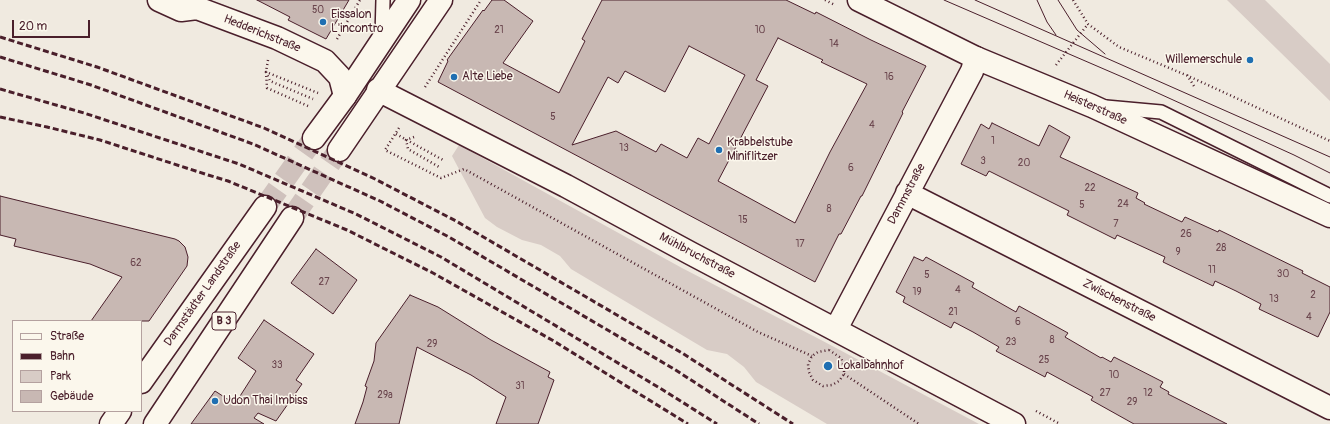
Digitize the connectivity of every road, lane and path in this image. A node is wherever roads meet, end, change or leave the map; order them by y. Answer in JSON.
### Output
{"nodes":[{"id":1,"x":160,"y":0,"type":"edge"},
{"id":2,"x":383,"y":0,"type":"edge"},
{"id":3,"x":409,"y":0,"type":"edge"},
{"id":4,"x":441,"y":0,"type":"edge"},
{"id":5,"x":481,"y":0,"type":"edge"},
{"id":6,"x":859,"y":0,"type":"edge"},
{"id":7,"x":1073,"y":0,"type":"edge"},
{"id":8,"x":1088,"y":24,"type":"junction"},
{"id":9,"x":382,"y":40,"type":"junction"},
{"id":10,"x":976,"y":58,"type":"junction"},
{"id":11,"x":1050,"y":62,"type":"dead end"},
{"id":12,"x":266,"y":72,"type":"junction"},
{"id":13,"x":1186,"y":75,"type":"junction"},
{"id":14,"x":1194,"y":86,"type":"dead end"},
{"id":15,"x":378,"y":90,"type":"junction"},
{"id":16,"x":320,"y":95,"type":"dead end"},
{"id":17,"x":345,"y":96,"type":"junction"},
{"id":18,"x":318,"y":101,"type":"dead end"},
{"id":19,"x":411,"y":106,"type":"junction"},
{"id":20,"x":1092,"y":106,"type":"junction"},
{"id":21,"x":315,"y":108,"type":"dead end"},
{"id":22,"x":396,"y":134,"type":"junction"},
{"id":23,"x":415,"y":136,"type":"dead end"},
{"id":24,"x":314,"y":138,"type":"tunnel mouth"},
{"id":25,"x":406,"y":140,"type":"junction"},
{"id":26,"x":1330,"y":141,"type":"edge"},
{"id":27,"x":339,"y":150,"type":"tunnel mouth"},
{"id":28,"x":442,"y":160,"type":"dead end"},
{"id":29,"x":439,"y":166,"type":"dead end"},
{"id":30,"x":907,"y":193,"type":"junction"},
{"id":31,"x":1330,"y":196,"type":"edge"},
{"id":32,"x":265,"y":206,"type":"tunnel mouth"},
{"id":33,"x":1330,"y":216,"type":"edge"},
{"id":34,"x":292,"y":218,"type":"tunnel mouth"},
{"id":35,"x":836,"y":329,"type":"junction"},
{"id":36,"x":812,"y":356,"type":"junction"},
{"id":37,"x":844,"y":374,"type":"junction"},
{"id":38,"x":142,"y":381,"type":"edge"},
{"id":39,"x":1330,"y":408,"type":"edge"},
{"id":40,"x":119,"y":412,"type":"edge"},
{"id":41,"x":1330,"y":420,"type":"edge"},
{"id":42,"x":111,"y":424,"type":"edge"},
{"id":43,"x":155,"y":424,"type":"edge"},
{"id":44,"x":919,"y":424,"type":"edge"},
{"id":45,"x":1014,"y":424,"type":"edge"},
{"id":46,"x":1328,"y":424,"type":"edge"}],
"edges":[{"from":1,"to":17,"type":"street","name":"Hedderichstraße"},
{"from":2,"to":9,"type":"lane"},
{"from":3,"to":9,"type":"street"},
{"from":4,"to":15,"type":"street"},
{"from":5,"to":19,"type":"path"},
{"from":6,"to":10,"type":"street","name":"Heisterstraße"},
{"from":7,"to":8,"type":"path"},
{"from":8,"to":11,"type":"path"},
{"from":8,"to":13,"type":"path"},
{"from":9,"to":17,"type":"street"},
{"from":10,"to":20,"type":"street","name":"Heisterstraße"},
{"from":10,"to":30,"type":"street","name":"Dammstraße"},
{"from":12,"to":16,"type":"path"},
{"from":12,"to":18,"type":"path"},
{"from":12,"to":21,"type":"path"},
{"from":13,"to":14,"type":"path"},
{"from":13,"to":26,"type":"path"},
{"from":15,"to":19,"type":"street","name":"Mühlbruchstraße"},
{"from":15,"to":27,"type":"street"},
{"from":17,"to":24,"type":"street"},
{"from":19,"to":22,"type":"path"},
{"from":19,"to":35,"type":"street","name":"Mühlbruchstraße"},
{"from":20,"to":31,"type":"lane"},
{"from":20,"to":33,"type":"street","name":"Heisterstraße"},
{"from":22,"to":25,"type":"path"},
{"from":22,"to":36,"type":"path"},
{"from":23,"to":25,"type":"path"},
{"from":25,"to":28,"type":"path"},
{"from":25,"to":29,"type":"path"},
{"from":30,"to":35,"type":"street","name":"Dammstraße"},
{"from":30,"to":39,"type":"street","name":"Zwischenstraße"},
{"from":32,"to":38,"type":"street","name":"Darmstädter Landstraße","number":"B 3"},
{"from":34,"to":43,"type":"street","number":"B 3"},
{"from":35,"to":45,"type":"street","name":"Mühlbruchstraße"},
{"from":36,"to":37,"type":"path"},
{"from":36,"to":37,"type":"path"},
{"from":37,"to":44,"type":"path"},
{"from":40,"to":42,"type":"street"},
{"from":41,"to":46,"type":"street"}]}
